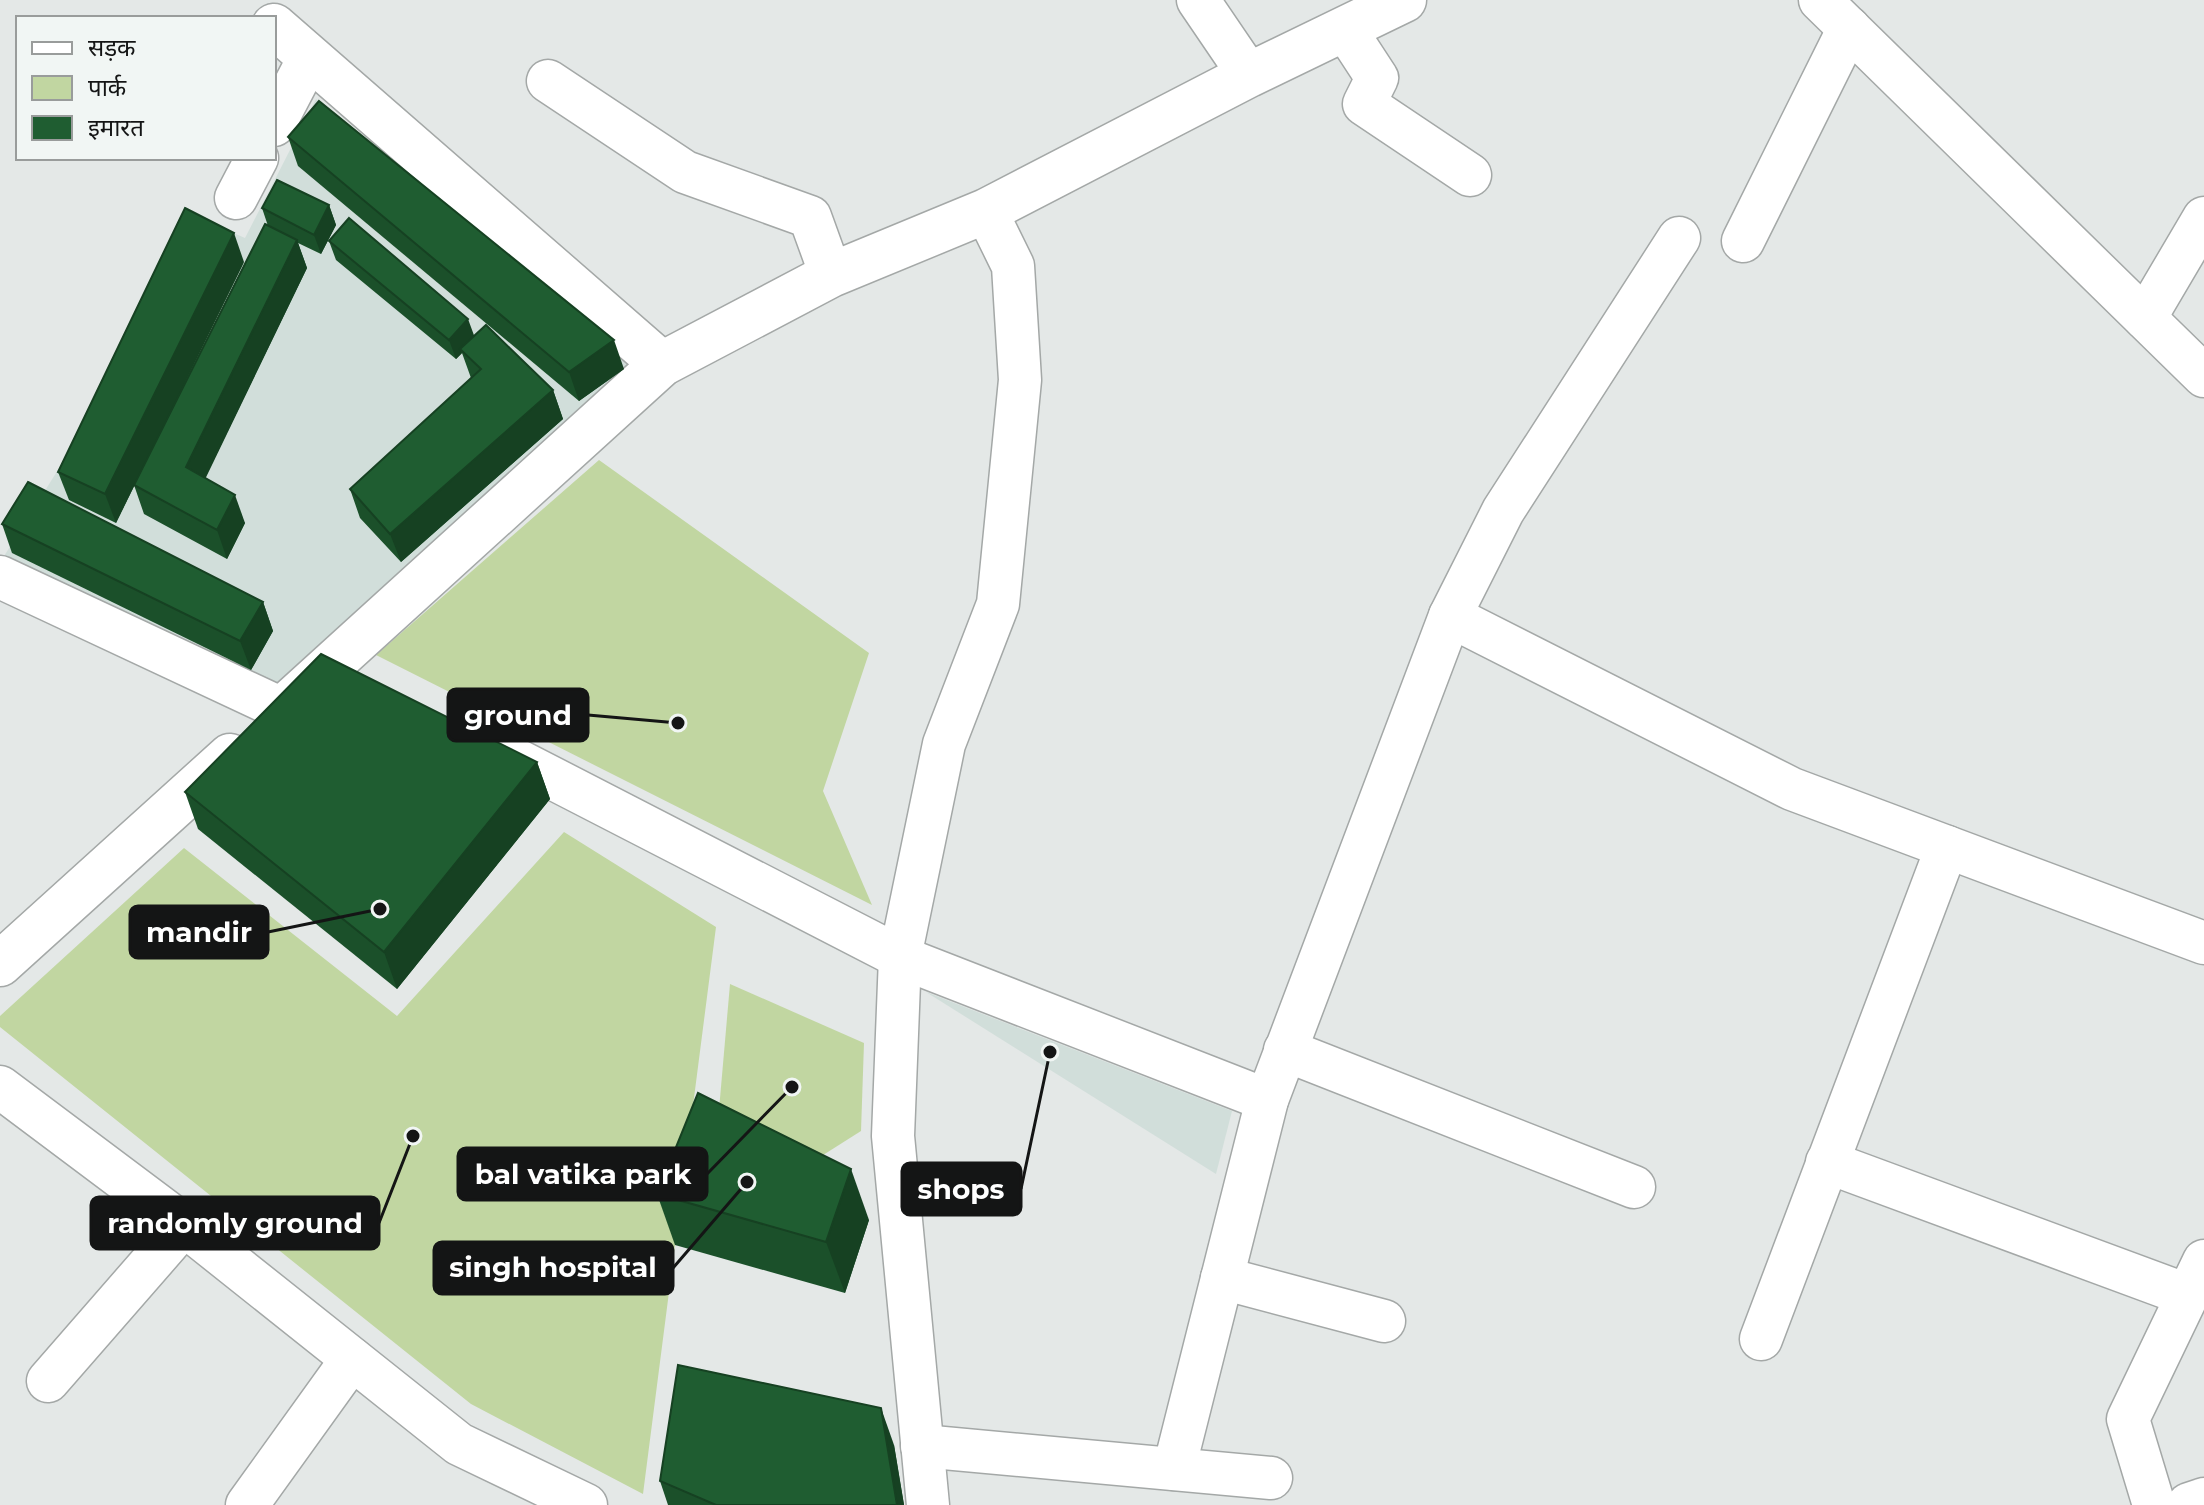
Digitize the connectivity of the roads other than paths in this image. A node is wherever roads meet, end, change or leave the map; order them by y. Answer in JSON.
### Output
{"nodes":[{"id":1,"x":249,"y":0,"type":"edge"},
{"id":2,"x":1198,"y":0,"type":"edge"},
{"id":3,"x":1404,"y":0,"type":"edge"},
{"id":4,"x":1835,"y":14,"type":"edge"},
{"id":5,"x":264,"y":16,"type":"edge"},
{"id":6,"x":276,"y":28,"type":"edge"},
{"id":7,"x":1345,"y":29,"type":"junction"},
{"id":8,"x":309,"y":58,"type":"junction"},
{"id":9,"x":1249,"y":75,"type":"junction"},
{"id":10,"x":548,"y":81,"type":"dead end"},
{"id":11,"x":276,"y":121,"type":"edge"},
{"id":12,"x":256,"y":160,"type":"edge"},
{"id":13,"x":1470,"y":175,"type":"dead end"},
{"id":14,"x":236,"y":198,"type":"dead end"},
{"id":15,"x":986,"y":211,"type":"junction"},
{"id":16,"x":2204,"y":218,"type":"edge"},
{"id":17,"x":1679,"y":238,"type":"dead end"},
{"id":18,"x":1743,"y":241,"type":"dead end"},
{"id":19,"x":831,"y":275,"type":"junction"},
{"id":20,"x":2145,"y":318,"type":"junction"},
{"id":21,"x":662,"y":364,"type":"junction"},
{"id":22,"x":2204,"y":376,"type":"edge"},
{"id":23,"x":0,"y":577,"type":"edge"},
{"id":24,"x":1450,"y":616,"type":"junction"},
{"id":25,"x":332,"y":664,"type":"junction"},
{"id":26,"x":374,"y":686,"type":"edge"},
{"id":27,"x":282,"y":709,"type":"junction"},
{"id":28,"x":458,"y":730,"type":"edge"},
{"id":29,"x":1947,"y":847,"type":"junction"},
{"id":30,"x":2204,"y":943,"type":"edge"},
{"id":31,"x":900,"y":957,"type":"junction"},
{"id":32,"x":0,"y":964,"type":"edge"},
{"id":33,"x":1285,"y":1050,"type":"junction"},
{"id":34,"x":0,"y":1087,"type":"edge"},
{"id":35,"x":1267,"y":1100,"type":"junction"},
{"id":36,"x":1827,"y":1162,"type":"junction"},
{"id":37,"x":1634,"y":1187,"type":"dead end"},
{"id":38,"x":184,"y":1225,"type":"junction"},
{"id":39,"x":1222,"y":1278,"type":"junction"},
{"id":40,"x":2196,"y":1278,"type":"edge"},
{"id":41,"x":1384,"y":1321,"type":"dead end"},
{"id":42,"x":1761,"y":1339,"type":"dead end"},
{"id":43,"x":352,"y":1359,"type":"junction"},
{"id":44,"x":48,"y":1381,"type":"dead end"},
{"id":45,"x":922,"y":1446,"type":"junction"},
{"id":46,"x":1174,"y":1469,"type":"junction"},
{"id":47,"x":1271,"y":1478,"type":"dead end"},
{"id":48,"x":2204,"y":1500,"type":"edge"},
{"id":49,"x":247,"y":1505,"type":"edge"},
{"id":50,"x":586,"y":1505,"type":"edge"},
{"id":51,"x":928,"y":1505,"type":"edge"},
{"id":52,"x":2154,"y":1505,"type":"edge"},
{"id":53,"x":2189,"y":1505,"type":"edge"}],
"edges":[{"from":1,"to":5,"type":"street"},
{"from":2,"to":9,"type":"street"},
{"from":3,"to":7,"type":"street"},
{"from":4,"to":18,"type":"street"},
{"from":4,"to":20,"type":"street"},
{"from":6,"to":8,"type":"street"},
{"from":7,"to":9,"type":"street"},
{"from":7,"to":13,"type":"street"},
{"from":8,"to":11,"type":"street"},
{"from":8,"to":21,"type":"street"},
{"from":9,"to":15,"type":"street"},
{"from":10,"to":19,"type":"street"},
{"from":12,"to":14,"type":"street"},
{"from":15,"to":19,"type":"street"},
{"from":15,"to":31,"type":"street"},
{"from":16,"to":20,"type":"street"},
{"from":17,"to":24,"type":"street"},
{"from":19,"to":21,"type":"street"},
{"from":20,"to":22,"type":"street"},
{"from":21,"to":25,"type":"street"},
{"from":23,"to":27,"type":"street"},
{"from":24,"to":29,"type":"street"},
{"from":24,"to":33,"type":"street"},
{"from":25,"to":26,"type":"street"},
{"from":25,"to":27,"type":"street"},
{"from":27,"to":32,"type":"street"},
{"from":28,"to":31,"type":"street"},
{"from":29,"to":30,"type":"street"},
{"from":29,"to":36,"type":"street"},
{"from":31,"to":35,"type":"street"},
{"from":31,"to":45,"type":"street"},
{"from":33,"to":35,"type":"street"},
{"from":33,"to":37,"type":"street"},
{"from":34,"to":38,"type":"street"},
{"from":35,"to":39,"type":"street"},
{"from":36,"to":40,"type":"street"},
{"from":36,"to":42,"type":"street"},
{"from":38,"to":43,"type":"street"},
{"from":38,"to":44,"type":"street"},
{"from":39,"to":41,"type":"street"},
{"from":39,"to":46,"type":"street"},
{"from":40,"to":52,"type":"street"},
{"from":43,"to":49,"type":"street"},
{"from":43,"to":50,"type":"street"},
{"from":45,"to":46,"type":"street"},
{"from":45,"to":51,"type":"street"},
{"from":46,"to":47,"type":"street"},
{"from":48,"to":53,"type":"street"}]}
